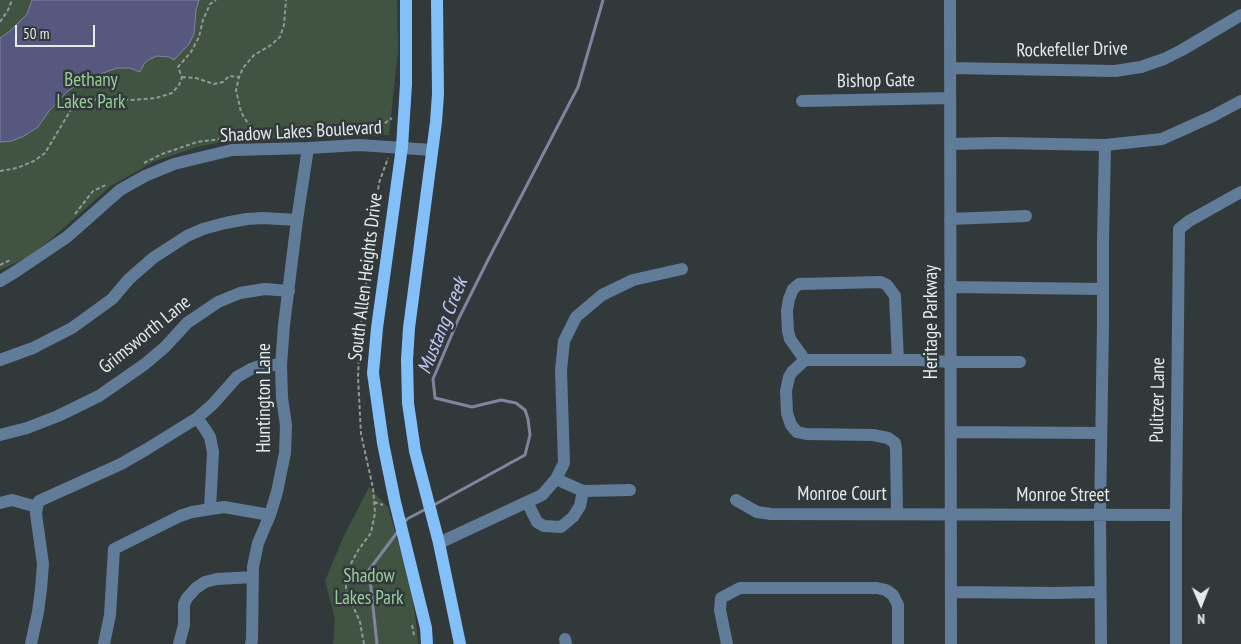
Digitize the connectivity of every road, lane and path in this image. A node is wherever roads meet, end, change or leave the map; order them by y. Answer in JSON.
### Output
{"nodes":[{"id":1,"x":12,"y":0,"type":"edge"},
{"id":2,"x":216,"y":0,"type":"edge"},
{"id":3,"x":286,"y":0,"type":"edge"},
{"id":4,"x":406,"y":0,"type":"edge"},
{"id":5,"x":437,"y":0,"type":"edge"},
{"id":6,"x":950,"y":0,"type":"edge"},
{"id":7,"x":1241,"y":15,"type":"edge"},
{"id":8,"x":0,"y":22,"type":"edge"},
{"id":9,"x":950,"y":68,"type":"junction"},
{"id":10,"x":182,"y":77,"type":"junction"},
{"id":11,"x":239,"y":77,"type":"junction"},
{"id":12,"x":950,"y":98,"type":"junction"},
{"id":13,"x":802,"y":101,"type":"dead end"},
{"id":14,"x":1241,"y":101,"type":"edge"},
{"id":15,"x":395,"y":115,"type":"dead end"},
{"id":16,"x":281,"y":136,"type":"dead end"},
{"id":17,"x":274,"y":137,"type":"dead end"},
{"id":18,"x":950,"y":144,"type":"junction"},
{"id":19,"x":1105,"y":145,"type":"junction"},
{"id":20,"x":402,"y":147,"type":"junction"},
{"id":21,"x":308,"y":148,"type":"junction"},
{"id":22,"x":432,"y":150,"type":"junction"},
{"id":23,"x":0,"y":171,"type":"edge"},
{"id":24,"x":1241,"y":192,"type":"edge"},
{"id":25,"x":1026,"y":216,"type":"dead end"},
{"id":26,"x":950,"y":219,"type":"junction"},
{"id":27,"x":297,"y":220,"type":"junction"},
{"id":28,"x":682,"y":269,"type":"dead end"},
{"id":29,"x":0,"y":281,"type":"edge"},
{"id":30,"x":950,"y":287,"type":"junction"},
{"id":31,"x":1103,"y":289,"type":"junction"},
{"id":32,"x":289,"y":291,"type":"junction"},
{"id":33,"x":0,"y":360,"type":"edge"},
{"id":34,"x":805,"y":360,"type":"junction"},
{"id":35,"x":898,"y":360,"type":"junction"},
{"id":36,"x":950,"y":362,"type":"junction"},
{"id":37,"x":1020,"y":362,"type":"dead end"},
{"id":38,"x":281,"y":365,"type":"junction"},
{"id":39,"x":197,"y":418,"type":"junction"},
{"id":40,"x":950,"y":432,"type":"junction"},
{"id":41,"x":1102,"y":433,"type":"junction"},
{"id":42,"x":0,"y":435,"type":"edge"},
{"id":43,"x":556,"y":479,"type":"junction"},
{"id":44,"x":630,"y":490,"type":"dead end"},
{"id":45,"x":583,"y":491,"type":"junction"},
{"id":46,"x":736,"y":500,"type":"dead end"},
{"id":47,"x":374,"y":502,"type":"dead end"},
{"id":48,"x":528,"y":502,"type":"junction"},
{"id":49,"x":0,"y":503,"type":"edge"},
{"id":50,"x":390,"y":504,"type":"junction"},
{"id":51,"x":37,"y":506,"type":"junction"},
{"id":52,"x":210,"y":509,"type":"junction"},
{"id":53,"x":897,"y":514,"type":"junction"},
{"id":54,"x":270,"y":515,"type":"junction"},
{"id":55,"x":951,"y":515,"type":"junction"},
{"id":56,"x":1100,"y":515,"type":"junction"},
{"id":57,"x":1176,"y":515,"type":"junction"},
{"id":58,"x":437,"y":538,"type":"junction"},
{"id":59,"x":253,"y":577,"type":"junction"},
{"id":60,"x":951,"y":592,"type":"junction"},
{"id":61,"x":1100,"y":592,"type":"junction"},
{"id":62,"x":31,"y":644,"type":"edge"},
{"id":63,"x":104,"y":644,"type":"edge"},
{"id":64,"x":179,"y":644,"type":"edge"},
{"id":65,"x":251,"y":644,"type":"edge"},
{"id":66,"x":427,"y":644,"type":"edge"},
{"id":67,"x":460,"y":644,"type":"edge"},
{"id":68,"x":727,"y":644,"type":"edge"},
{"id":69,"x":898,"y":644,"type":"edge"},
{"id":70,"x":951,"y":644,"type":"edge"},
{"id":71,"x":1101,"y":644,"type":"edge"},
{"id":72,"x":1176,"y":644,"type":"edge"}],
"edges":[{"from":1,"to":8,"type":"path"},
{"from":2,"to":10,"type":"path"},
{"from":3,"to":11,"type":"path"},
{"from":4,"to":20,"type":"main road","name":"South Allen Heights Drive"},
{"from":5,"to":22,"type":"main road"},
{"from":6,"to":9,"type":"street","name":"Heritage Parkway"},
{"from":7,"to":9,"type":"street","name":"Rockefeller Drive"},
{"from":9,"to":12,"type":"street","name":"Heritage Parkway"},
{"from":10,"to":11,"type":"path"},
{"from":10,"to":23,"type":"path"},
{"from":11,"to":17,"type":"path"},
{"from":12,"to":13,"type":"street","name":"Bishop Gate"},
{"from":12,"to":18,"type":"street","name":"Heritage Parkway"},
{"from":14,"to":19,"type":"street"},
{"from":15,"to":16,"type":"path"},
{"from":18,"to":19,"type":"street"},
{"from":18,"to":26,"type":"street","name":"Heritage Parkway"},
{"from":19,"to":31,"type":"street"},
{"from":20,"to":21,"type":"street","name":"Shadow Lakes Boulevard"},
{"from":20,"to":22,"type":"street","name":"Shadow Lakes Boulevard"},
{"from":20,"to":50,"type":"main road","name":"South Allen Heights Drive"},
{"from":21,"to":27,"type":"street","name":"Huntington Lane"},
{"from":21,"to":29,"type":"street","name":"Shadow Lakes Boulevard"},
{"from":22,"to":58,"type":"main road"},
{"from":24,"to":57,"type":"street","name":"Pulitzer Lane"},
{"from":25,"to":26,"type":"street"},
{"from":26,"to":30,"type":"street","name":"Heritage Parkway"},
{"from":27,"to":32,"type":"street","name":"Huntington Lane"},
{"from":27,"to":33,"type":"street"},
{"from":28,"to":43,"type":"street"},
{"from":30,"to":31,"type":"street"},
{"from":30,"to":36,"type":"street","name":"Heritage Parkway"},
{"from":31,"to":41,"type":"street"},
{"from":32,"to":38,"type":"street","name":"Huntington Lane"},
{"from":32,"to":42,"type":"street","name":"Grimsworth Lane"},
{"from":34,"to":35,"type":"street"},
{"from":34,"to":35,"type":"street"},
{"from":34,"to":53,"type":"street"},
{"from":35,"to":36,"type":"street"},
{"from":36,"to":37,"type":"street"},
{"from":36,"to":40,"type":"street","name":"Heritage Parkway"},
{"from":38,"to":39,"type":"street"},
{"from":38,"to":54,"type":"street","name":"Huntington Lane"},
{"from":39,"to":51,"type":"street"},
{"from":39,"to":52,"type":"street"},
{"from":40,"to":41,"type":"street"},
{"from":40,"to":55,"type":"street","name":"Heritage Parkway"},
{"from":41,"to":56,"type":"street"},
{"from":43,"to":45,"type":"street"},
{"from":43,"to":48,"type":"street"},
{"from":44,"to":45,"type":"street"},
{"from":45,"to":48,"type":"street"},
{"from":46,"to":53,"type":"street","name":"Monroe Court"},
{"from":47,"to":50,"type":"path"},
{"from":48,"to":58,"type":"street"},
{"from":49,"to":51,"type":"street"},
{"from":50,"to":66,"type":"main road","name":"South Allen Heights Drive"},
{"from":51,"to":62,"type":"street"},
{"from":52,"to":54,"type":"street"},
{"from":52,"to":63,"type":"street"},
{"from":53,"to":55,"type":"street","name":"Monroe Court"},
{"from":54,"to":59,"type":"street","name":"Huntington Lane"},
{"from":55,"to":56,"type":"street","name":"Monroe Street"},
{"from":55,"to":60,"type":"street","name":"Heritage Parkway"},
{"from":56,"to":57,"type":"street","name":"Monroe Street"},
{"from":56,"to":61,"type":"street"},
{"from":57,"to":72,"type":"street","name":"Pulitzer Lane"},
{"from":58,"to":67,"type":"main road"},
{"from":59,"to":64,"type":"street"},
{"from":59,"to":65,"type":"street","name":"Huntington Lane"},
{"from":60,"to":61,"type":"street"},
{"from":60,"to":70,"type":"street","name":"Heritage Parkway"},
{"from":61,"to":71,"type":"street"},
{"from":68,"to":69,"type":"street"}]}
